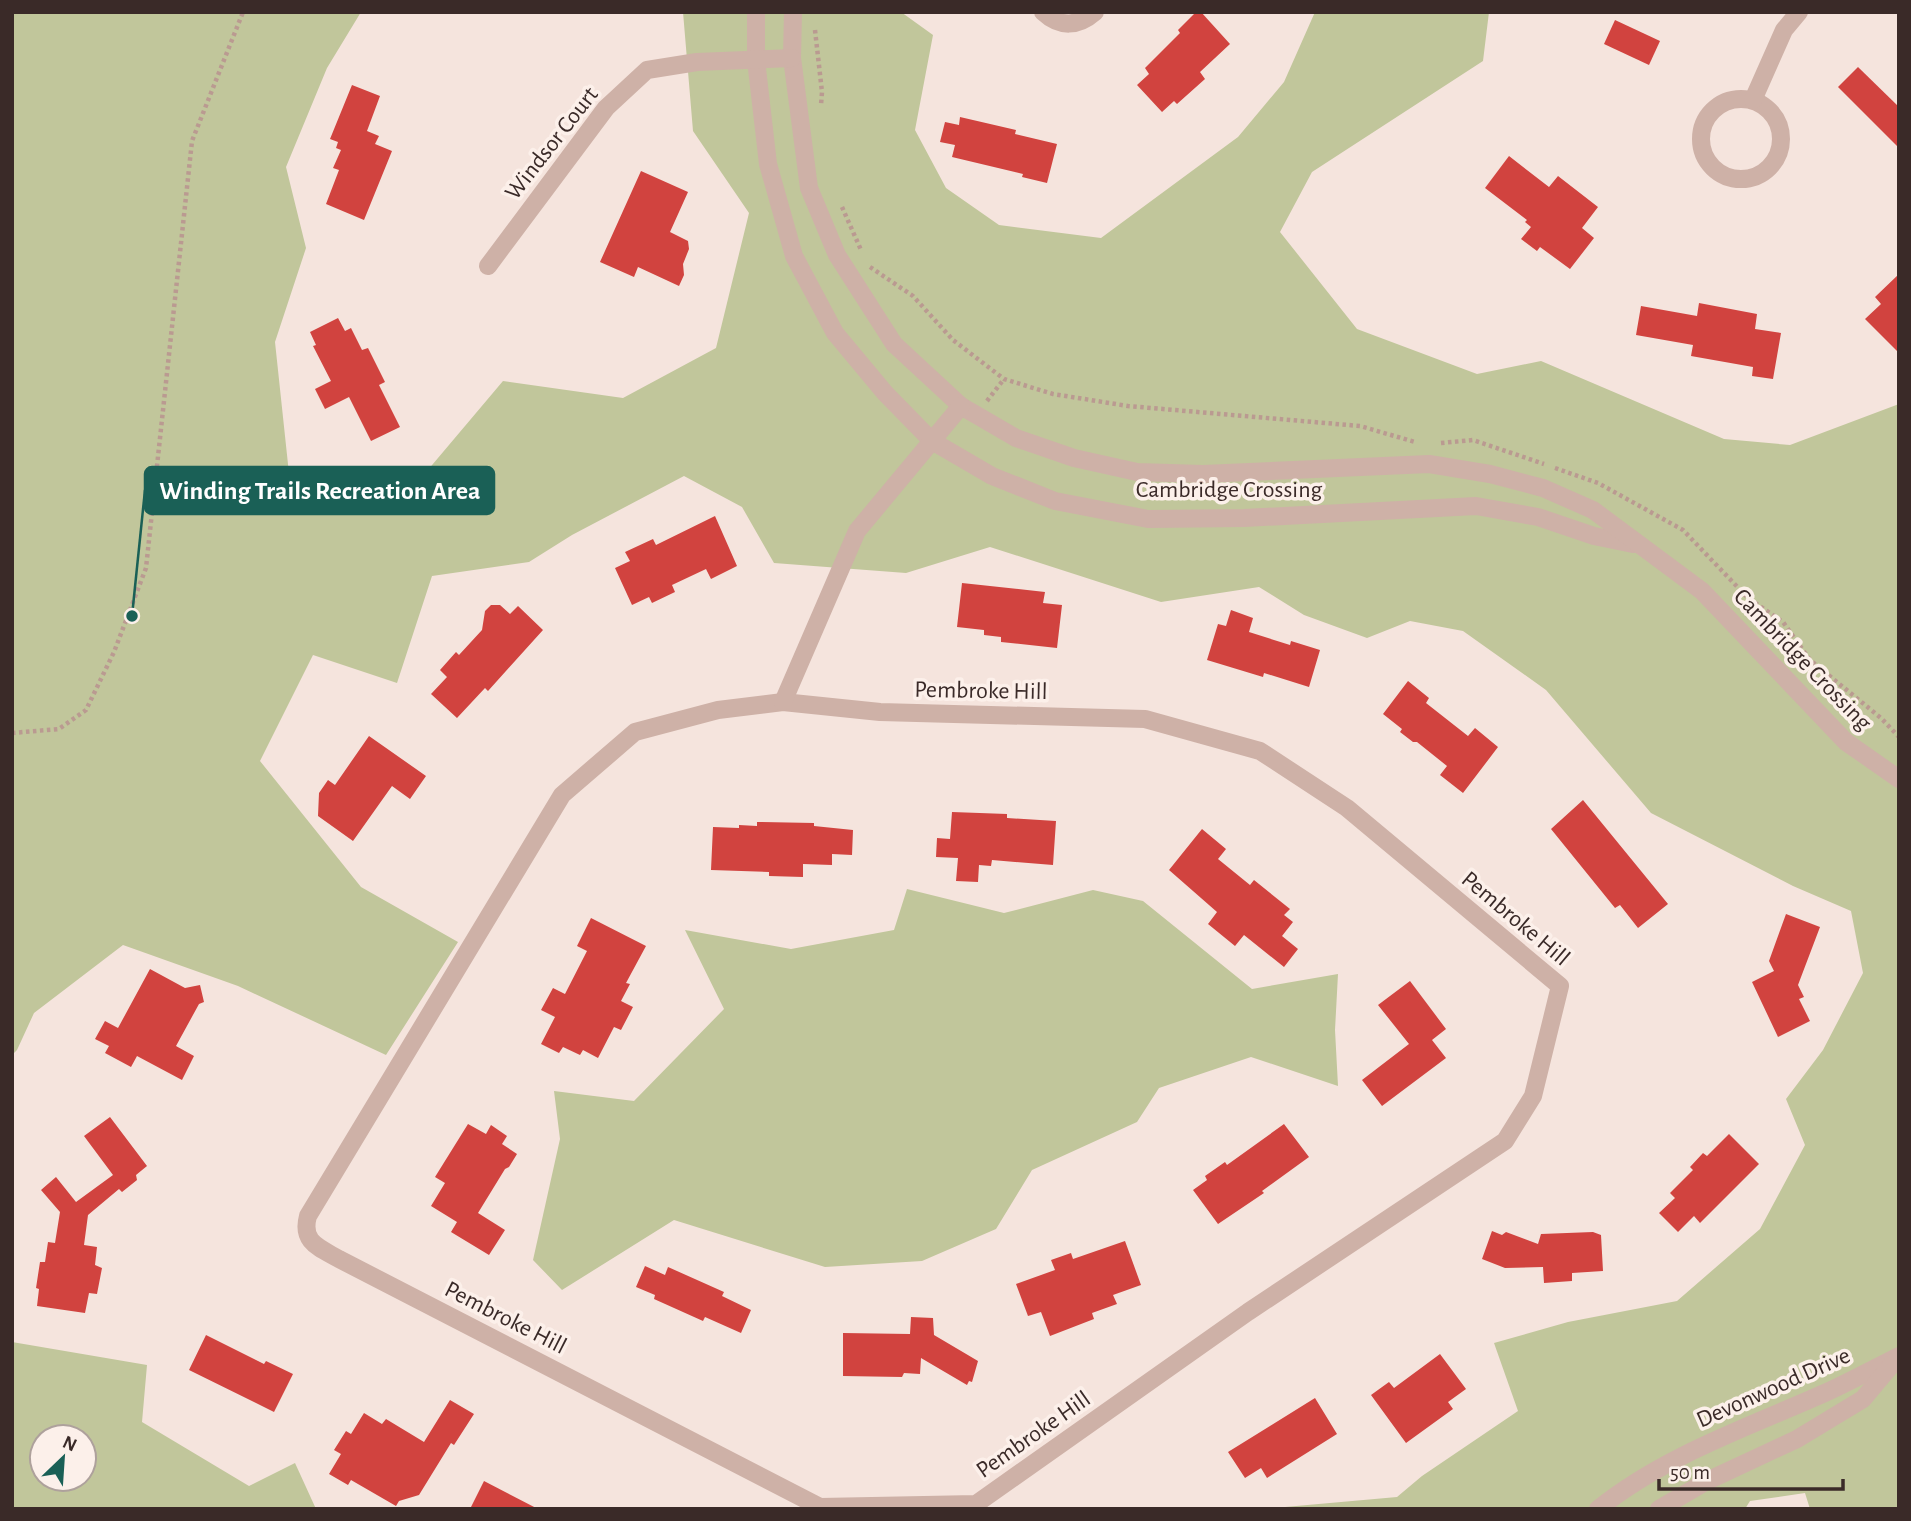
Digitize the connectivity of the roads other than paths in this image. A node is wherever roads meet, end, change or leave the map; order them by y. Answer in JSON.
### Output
{"nodes":[{"id":1,"x":756,"y":12,"type":"edge"},
{"id":2,"x":793,"y":12,"type":"edge"},
{"id":3,"x":1043,"y":12,"type":"edge"},
{"id":4,"x":1095,"y":12,"type":"edge"},
{"id":5,"x":1799,"y":12,"type":"edge"},
{"id":6,"x":792,"y":58,"type":"junction"},
{"id":7,"x":756,"y":60,"type":"junction"},
{"id":8,"x":1753,"y":100,"type":"junction"},
{"id":9,"x":488,"y":266,"type":"dead end"},
{"id":10,"x":961,"y":406,"type":"junction"},
{"id":11,"x":932,"y":441,"type":"junction"},
{"id":12,"x":1640,"y":545,"type":"junction"},
{"id":13,"x":783,"y":702,"type":"junction"},
{"id":14,"x":1899,"y":779,"type":"edge"},
{"id":15,"x":1899,"y":1357,"type":"edge"},
{"id":16,"x":819,"y":1508,"type":"edge"},
{"id":17,"x":1598,"y":1509,"type":"edge"},
{"id":18,"x":1659,"y":1509,"type":"edge"}],
"edges":[{"from":1,"to":7,"type":"street","name":"Cambridge Crossing"},
{"from":2,"to":6,"type":"street","name":"Cambridge Crossing"},
{"from":3,"to":4,"type":"street"},
{"from":5,"to":8,"type":"street"},
{"from":6,"to":7,"type":"street","name":"Windsor Court"},
{"from":6,"to":10,"type":"street","name":"Cambridge Crossing"},
{"from":7,"to":9,"type":"street","name":"Windsor Court"},
{"from":7,"to":11,"type":"street","name":"Cambridge Crossing"},
{"from":8,"to":8,"type":"street"},
{"from":10,"to":11,"type":"street"},
{"from":10,"to":12,"type":"street","name":"Cambridge Crossing"},
{"from":11,"to":12,"type":"street","name":"Cambridge Crossing"},
{"from":11,"to":13,"type":"street"},
{"from":12,"to":14,"type":"street","name":"Cambridge Crossing"},
{"from":13,"to":16,"type":"street","name":"Pembroke Hill"},
{"from":13,"to":16,"type":"street","name":"Pembroke Hill"},
{"from":15,"to":17,"type":"street","name":"Devonwood Drive"},
{"from":15,"to":18,"type":"street","name":"Devonwood Drive"}]}
